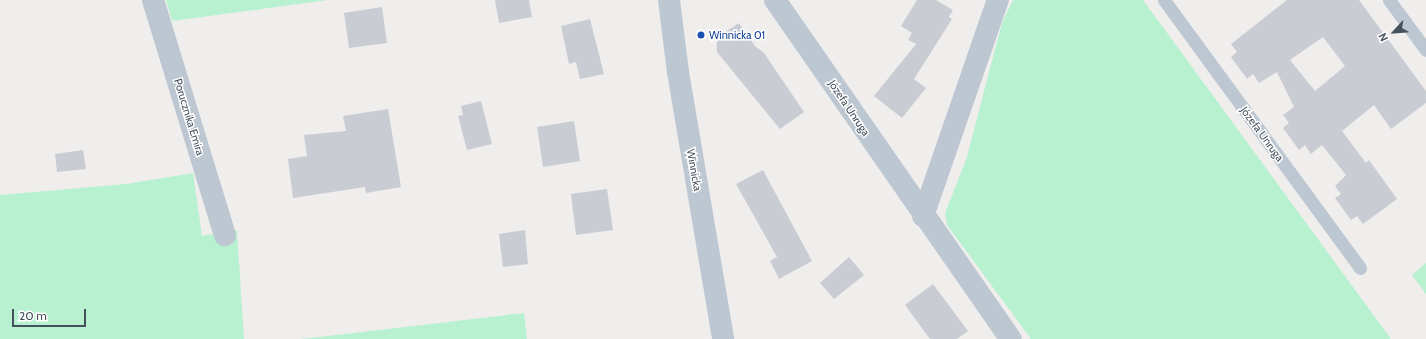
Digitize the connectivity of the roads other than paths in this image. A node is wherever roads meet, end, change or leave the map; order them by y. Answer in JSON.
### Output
{"nodes":[{"id":1,"x":153,"y":0,"type":"edge"},
{"id":2,"x":669,"y":0,"type":"edge"},
{"id":3,"x":775,"y":0,"type":"edge"},
{"id":4,"x":998,"y":0,"type":"edge"},
{"id":5,"x":1164,"y":0,"type":"edge"},
{"id":6,"x":1389,"y":0,"type":"edge"},
{"id":7,"x":1426,"y":50,"type":"edge"},
{"id":8,"x":923,"y":216,"type":"junction"},
{"id":9,"x":225,"y":235,"type":"dead end"},
{"id":10,"x":1360,"y":268,"type":"dead end"},
{"id":11,"x":723,"y":339,"type":"edge"},
{"id":12,"x":1011,"y":339,"type":"edge"}],
"edges":[{"from":1,"to":9,"type":"street","name":"Porucznika Emira"},
{"from":2,"to":11,"type":"street","name":"Winnicka"},
{"from":3,"to":8,"type":"street","name":"Józefa Unruga"},
{"from":4,"to":8,"type":"street"},
{"from":5,"to":10,"type":"lane","name":"Józefa Unruga"},
{"from":6,"to":7,"type":"lane"},
{"from":8,"to":12,"type":"street","name":"Józefa Unruga"}]}
